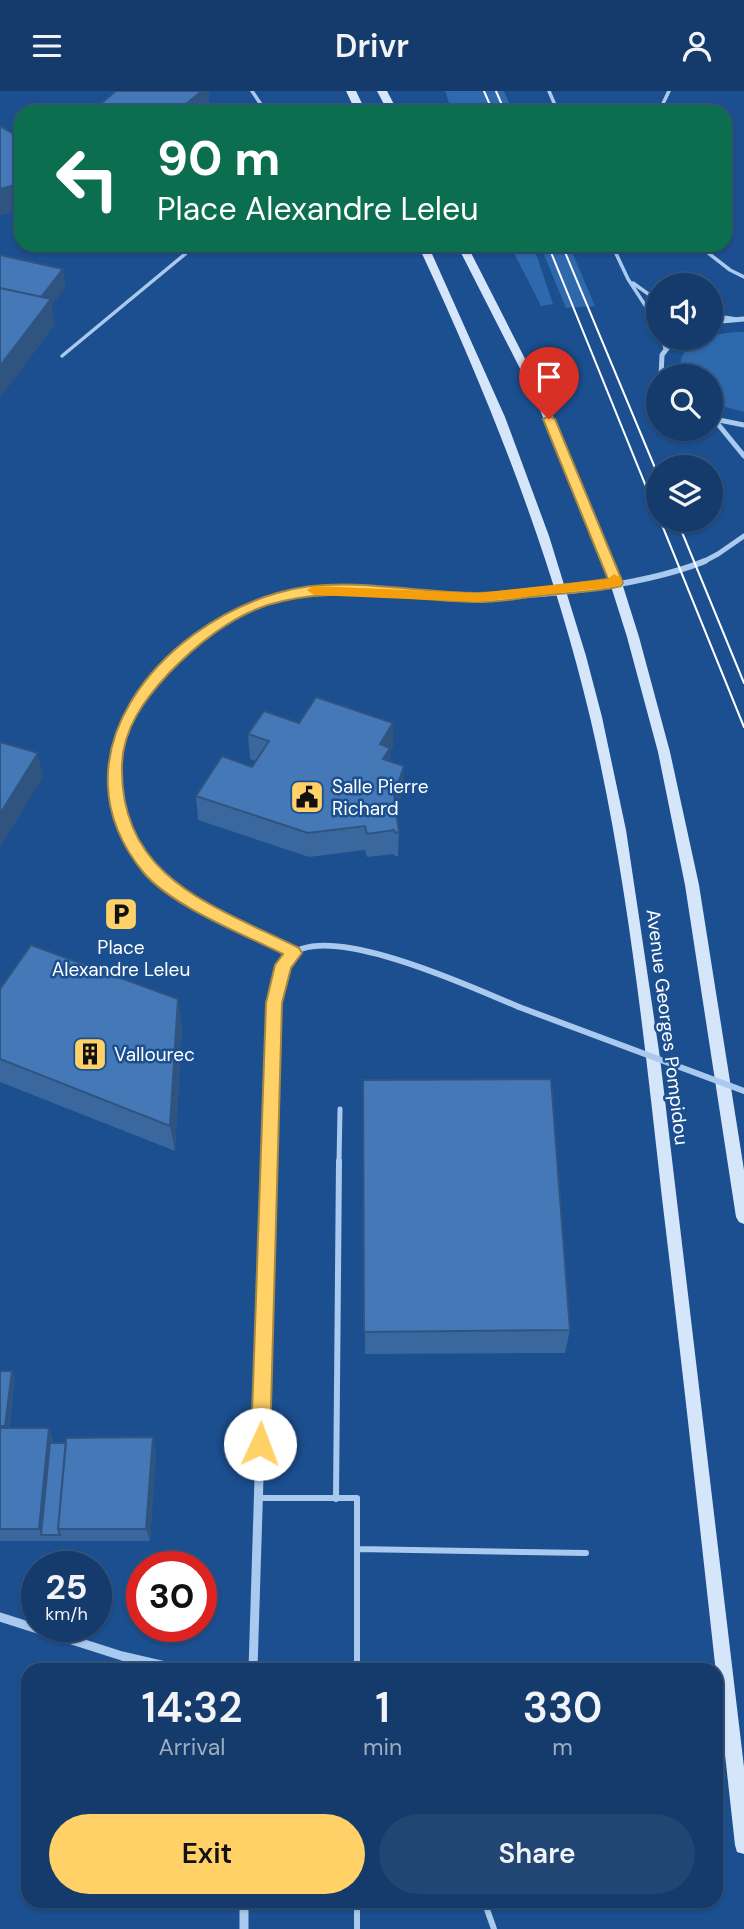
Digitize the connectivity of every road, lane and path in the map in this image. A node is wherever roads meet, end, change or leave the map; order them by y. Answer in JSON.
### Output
{"nodes":[{"id":1,"x":188,"y":252,"type":"edge"},
{"id":2,"x":426,"y":252,"type":"edge"},
{"id":3,"x":466,"y":252,"type":"edge"},
{"id":4,"x":615,"y":252,"type":"edge"},
{"id":5,"x":707,"y":252,"type":"edge"},
{"id":6,"x":744,"y":277,"type":"edge"},
{"id":7,"x":628,"y":279,"type":"junction"},
{"id":8,"x":646,"y":292,"type":"edge"},
{"id":9,"x":646,"y":307,"type":"edge"},
{"id":10,"x":723,"y":317,"type":"edge"},
{"id":11,"x":742,"y":319,"type":"edge"},
{"id":12,"x":723,"y":321,"type":"edge"},
{"id":13,"x":62,"y":356,"type":"dead end"},
{"id":14,"x":723,"y":420,"type":"edge"},
{"id":15,"x":744,"y":425,"type":"edge"},
{"id":16,"x":723,"y":431,"type":"edge"},
{"id":17,"x":744,"y":456,"type":"edge"},
{"id":18,"x":744,"y":536,"type":"edge"},
{"id":19,"x":616,"y":583,"type":"junction"},
{"id":20,"x":562,"y":590,"type":"junction"},
{"id":21,"x":294,"y":953,"type":"junction"},
{"id":22,"x":744,"y":1091,"type":"edge"},
{"id":23,"x":340,"y":1109,"type":"dead end"},
{"id":24,"x":744,"y":1217,"type":"edge"},
{"id":25,"x":259,"y":1498,"type":"junction"},
{"id":26,"x":336,"y":1499,"type":"junction"},
{"id":27,"x":357,"y":1549,"type":"junction"},
{"id":28,"x":586,"y":1553,"type":"dead end"},
{"id":29,"x":0,"y":1617,"type":"edge"},
{"id":30,"x":152,"y":1663,"type":"edge"},
{"id":31,"x":253,"y":1663,"type":"edge"},
{"id":32,"x":357,"y":1663,"type":"edge"},
{"id":33,"x":723,"y":1663,"type":"edge"},
{"id":34,"x":723,"y":1666,"type":"edge"},
{"id":35,"x":744,"y":1845,"type":"edge"},
{"id":36,"x":244,"y":1908,"type":"edge"},
{"id":37,"x":357,"y":1908,"type":"edge"},
{"id":38,"x":486,"y":1908,"type":"edge"},
{"id":39,"x":244,"y":1929,"type":"edge"},
{"id":40,"x":357,"y":1929,"type":"edge"},
{"id":41,"x":494,"y":1929,"type":"edge"}],
"edges":[{"from":1,"to":13,"type":"lane"},
{"from":2,"to":20,"type":"main road","name":"Avenue Georges Pompidou"},
{"from":3,"to":19,"type":"main road"},
{"from":4,"to":7,"type":"lane"},
{"from":5,"to":6,"type":"lane"},
{"from":7,"to":8,"type":"lane"},
{"from":7,"to":9,"type":"lane"},
{"from":10,"to":11,"type":"lane"},
{"from":11,"to":12,"type":"street"},
{"from":14,"to":15,"type":"street"},
{"from":16,"to":17,"type":"street"},
{"from":18,"to":19,"type":"street"},
{"from":19,"to":20,"type":"street"},
{"from":19,"to":24,"type":"main road"},
{"from":20,"to":21,"type":"street"},
{"from":20,"to":33,"type":"main road","name":"Avenue Georges Pompidou"},
{"from":21,"to":22,"type":"street","bridge":true},
{"from":21,"to":25,"type":"street"},
{"from":23,"to":26,"type":"lane"},
{"from":25,"to":26,"type":"lane"},
{"from":25,"to":31,"type":"street"},
{"from":26,"to":27,"type":"lane"},
{"from":27,"to":28,"type":"lane"},
{"from":27,"to":32,"type":"lane"},
{"from":29,"to":30,"type":"street"},
{"from":34,"to":35,"type":"main road","name":"Avenue Georges Pompidou"},
{"from":36,"to":39,"type":"street"},
{"from":37,"to":40,"type":"lane"},
{"from":38,"to":41,"type":"lane"}]}
